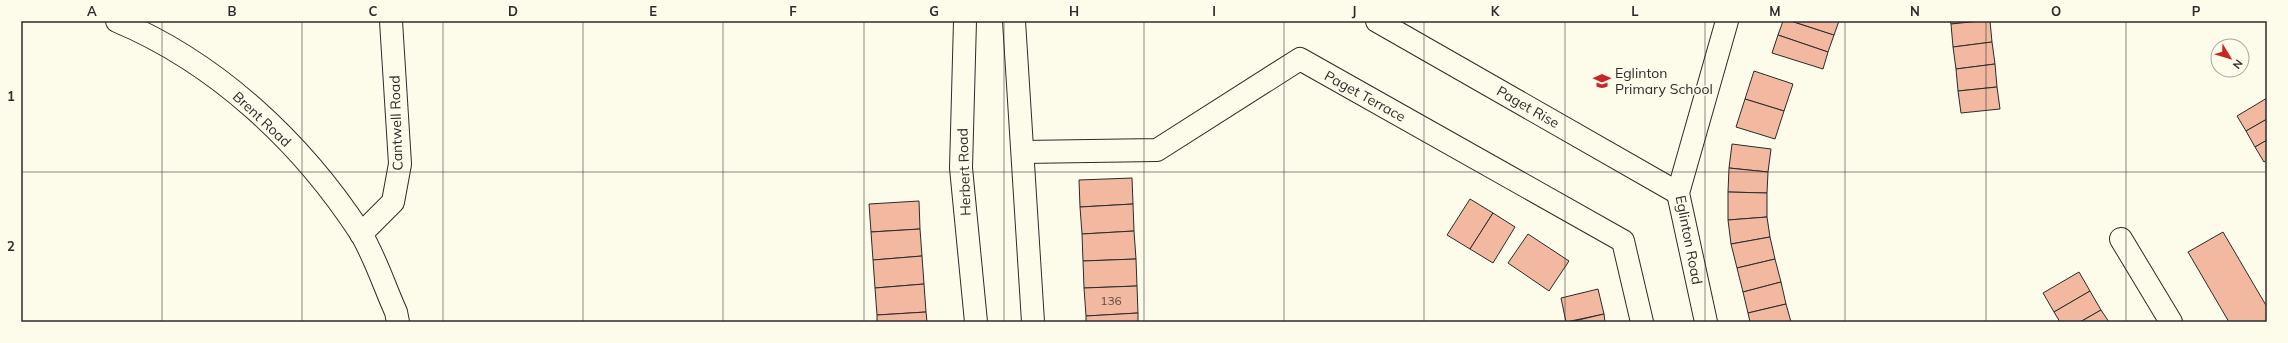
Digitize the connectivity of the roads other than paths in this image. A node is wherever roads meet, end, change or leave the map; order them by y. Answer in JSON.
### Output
{"nodes":[{"id":1,"x":116,"y":21,"type":"edge"},
{"id":2,"x":391,"y":21,"type":"edge"},
{"id":3,"x":965,"y":21,"type":"edge"},
{"id":4,"x":1014,"y":21,"type":"edge"},
{"id":5,"x":1377,"y":21,"type":"edge"},
{"id":6,"x":1727,"y":21,"type":"edge"},
{"id":7,"x":1022,"y":152,"type":"junction"},
{"id":8,"x":1678,"y":193,"type":"junction"},
{"id":9,"x":360,"y":234,"type":"junction"},
{"id":10,"x":2121,"y":239,"type":"dead end"},
{"id":11,"x":398,"y":322,"type":"edge"},
{"id":12,"x":976,"y":322,"type":"edge"},
{"id":13,"x":1033,"y":322,"type":"edge"},
{"id":14,"x":1642,"y":322,"type":"edge"},
{"id":15,"x":1706,"y":322,"type":"edge"},
{"id":16,"x":2171,"y":322,"type":"edge"}],
"edges":[{"from":1,"to":9,"type":"street","name":"Brent Road"},
{"from":2,"to":9,"type":"street","name":"Cantwell Road"},
{"from":3,"to":12,"type":"street","name":"Herbert Road"},
{"from":4,"to":7,"type":"street"},
{"from":5,"to":8,"type":"street","name":"Paget Rise"},
{"from":6,"to":8,"type":"street","name":"Eglinton Road"},
{"from":7,"to":13,"type":"street"},
{"from":7,"to":14,"type":"street","name":"Paget Terrace"},
{"from":8,"to":15,"type":"street","name":"Eglinton Road"},
{"from":9,"to":11,"type":"street"},
{"from":10,"to":16,"type":"street"}]}
